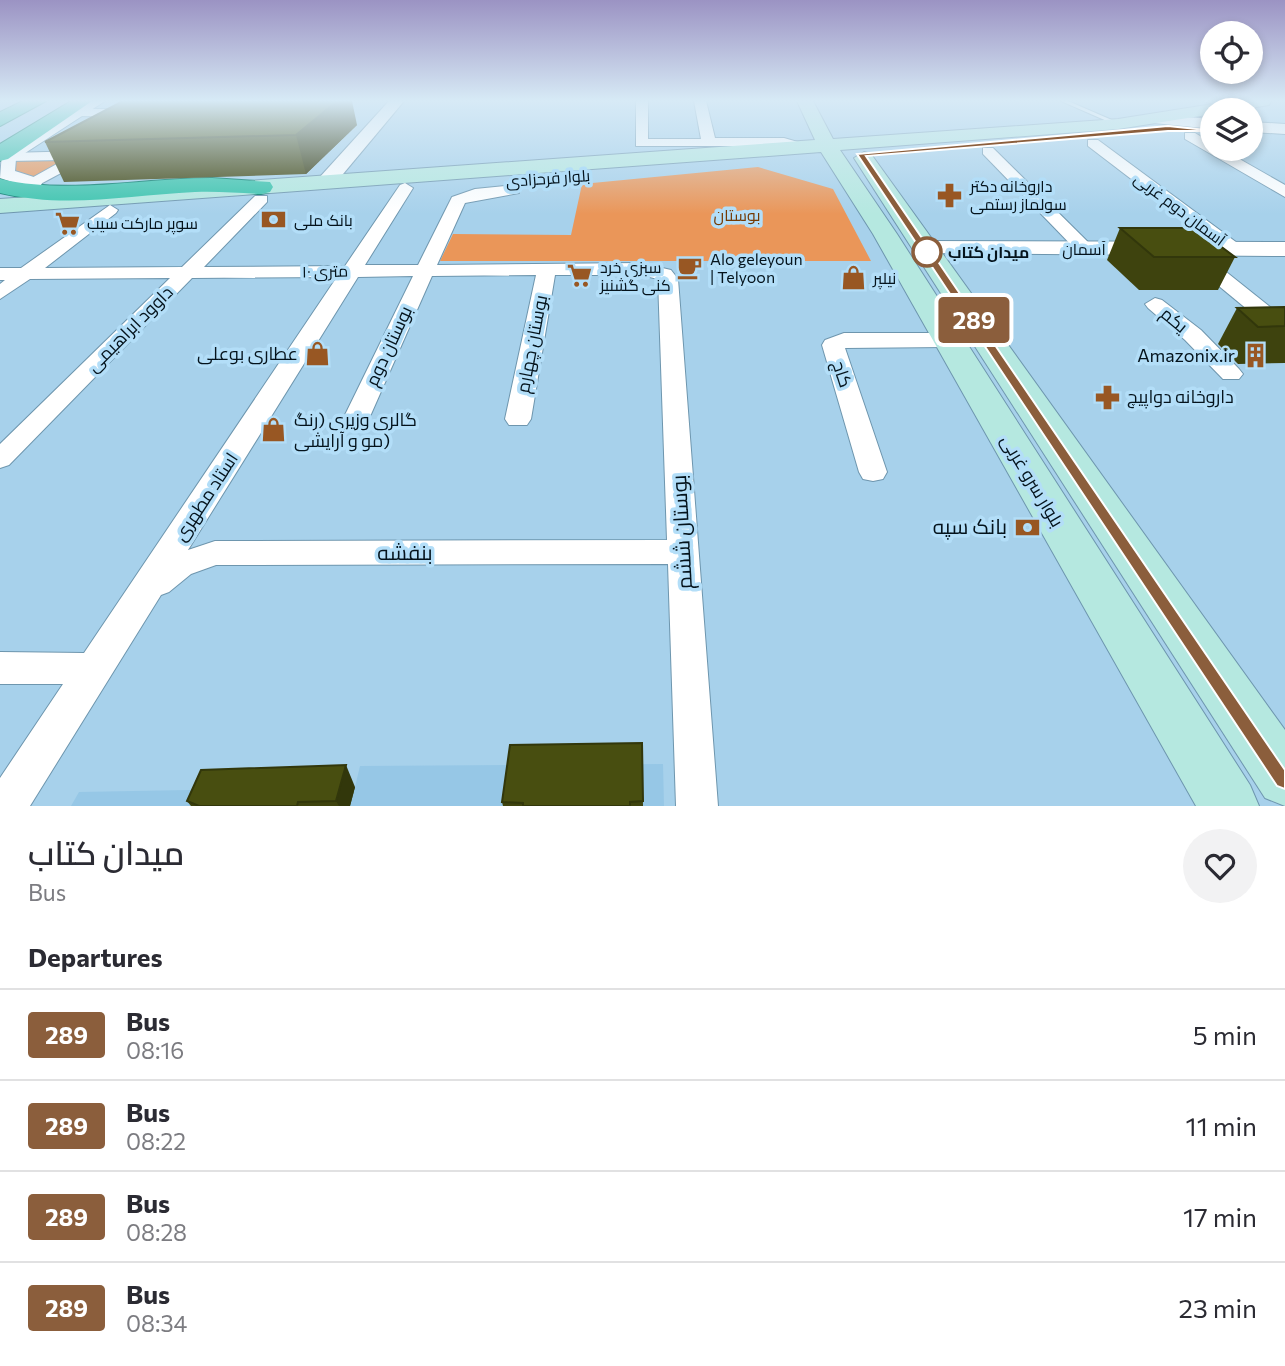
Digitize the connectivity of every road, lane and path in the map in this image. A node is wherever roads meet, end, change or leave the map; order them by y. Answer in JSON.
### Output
{"nodes":[{"id":1,"x":28,"y":139,"type":"edge"},
{"id":2,"x":364,"y":139,"type":"edge"},
{"id":3,"x":649,"y":139,"type":"edge"},
{"id":4,"x":708,"y":139,"type":"edge"},
{"id":5,"x":824,"y":139,"type":"edge"},
{"id":6,"x":977,"y":139,"type":"edge"},
{"id":7,"x":996,"y":139,"type":"edge"},
{"id":8,"x":1195,"y":139,"type":"edge"},
{"id":9,"x":709,"y":142,"type":"junction"},
{"id":10,"x":944,"y":142,"type":"junction"},
{"id":11,"x":1093,"y":143,"type":"dead end"},
{"id":12,"x":988,"y":151,"type":"dead end"},
{"id":13,"x":101,"y":153,"type":"edge"},
{"id":14,"x":4,"y":155,"type":"edge"},
{"id":15,"x":82,"y":156,"type":"junction"},
{"id":16,"x":652,"y":157,"type":"junction"},
{"id":17,"x":833,"y":157,"type":"junction"},
{"id":18,"x":759,"y":162,"type":"junction"},
{"id":19,"x":326,"y":182,"type":"junction"},
{"id":20,"x":33,"y":183,"type":"joint"},
{"id":21,"x":0,"y":186,"type":"edge"},
{"id":22,"x":405,"y":188,"type":"junction"},
{"id":23,"x":514,"y":190,"type":"dead end"},
{"id":24,"x":1285,"y":192,"type":"edge"},
{"id":25,"x":261,"y":193,"type":"junction"},
{"id":26,"x":0,"y":206,"type":"edge"},
{"id":27,"x":110,"y":210,"type":"junction"},
{"id":28,"x":0,"y":220,"type":"edge"},
{"id":29,"x":925,"y":248,"type":"junction"},
{"id":30,"x":1085,"y":248,"type":"junction"},
{"id":31,"x":1186,"y":249,"type":"junction"},
{"id":32,"x":1234,"y":249,"type":"junction"},
{"id":33,"x":1285,"y":249,"type":"edge"},
{"id":34,"x":650,"y":269,"type":"joint"},
{"id":35,"x":547,"y":270,"type":"junction"},
{"id":36,"x":352,"y":271,"type":"junction"},
{"id":37,"x":424,"y":271,"type":"junction"},
{"id":38,"x":186,"y":273,"type":"junction"},
{"id":39,"x":0,"y":274,"type":"edge"},
{"id":40,"x":24,"y":274,"type":"junction"},
{"id":41,"x":0,"y":293,"type":"edge"},
{"id":42,"x":1155,"y":304,"type":"dead end"},
{"id":43,"x":1285,"y":331,"type":"edge"},
{"id":44,"x":1259,"y":334,"type":"edge"},
{"id":45,"x":1193,"y":335,"type":"junction"},
{"id":46,"x":1219,"y":335,"type":"dead end"},
{"id":47,"x":946,"y":340,"type":"junction"},
{"id":48,"x":1231,"y":374,"type":"dead end"},
{"id":49,"x":519,"y":419,"type":"dead end"},
{"id":50,"x":355,"y":421,"type":"dead end"},
{"id":51,"x":0,"y":459,"type":"edge"},
{"id":52,"x":873,"y":472,"type":"dead end"},
{"id":53,"x":683,"y":552,"type":"junction"},
{"id":54,"x":141,"y":597,"type":"junction"},
{"id":55,"x":0,"y":668,"type":"edge"},
{"id":56,"x":95,"y":669,"type":"junction"},
{"id":57,"x":1285,"y":778,"type":"edge"},
{"id":58,"x":6,"y":806,"type":"edge"},
{"id":59,"x":697,"y":806,"type":"edge"},
{"id":60,"x":1229,"y":806,"type":"edge"}],
"edges":[{"from":1,"to":14,"type":"highway"},
{"from":2,"to":19,"type":"street"},
{"from":3,"to":16,"type":"street"},
{"from":4,"to":9,"type":"street"},
{"from":5,"to":17,"type":"main road"},
{"from":6,"to":10,"type":"main road","name":"بلوار فرحزادی"},
{"from":7,"to":10,"type":"main road","name":"بلوار فرحزادی"},
{"from":8,"to":24,"type":"street"},
{"from":9,"to":16,"type":"street"},
{"from":9,"to":17,"type":"street"},
{"from":10,"to":17,"type":"main road","name":"بلوار فرحزادی"},
{"from":11,"to":32,"type":"street","name":"آسمان دوم غربی"},
{"from":12,"to":30,"type":"street"},
{"from":13,"to":15,"type":"street"},
{"from":14,"to":15,"type":"street"},
{"from":14,"to":20,"type":"street"},
{"from":15,"to":20,"type":"street"},
{"from":16,"to":17,"type":"main road","name":"بلوار فرحزادی"},
{"from":16,"to":18,"type":"main road","name":"بلوار فرحزادی"},
{"from":16,"to":19,"type":"main road","name":"بلوار فرحزادی"},
{"from":16,"to":22,"type":"main road","name":"بلوار فرحزادی"},
{"from":17,"to":18,"type":"main road","name":"بلوار فرحزادی"},
{"from":17,"to":18,"type":"main road"},
{"from":17,"to":29,"type":"main road"},
{"from":17,"to":47,"type":"main road","name":"بلوار سرو غربی"},
{"from":19,"to":25,"type":"main road","name":"بلوار فرحزادی"},
{"from":21,"to":25,"type":"highway"},
{"from":22,"to":25,"type":"main road","name":"بلوار فرحزادی"},
{"from":22,"to":36,"type":"street","name":"استاد مطهری"},
{"from":23,"to":37,"type":"street","name":"بوستان دوم"},
{"from":25,"to":26,"type":"main road"},
{"from":25,"to":27,"type":"main road"},
{"from":25,"to":38,"type":"street","name":"داوود ابراهیمی"},
{"from":27,"to":28,"type":"main road"},
{"from":27,"to":40,"type":"street"},
{"from":29,"to":30,"type":"street","name":"آسمان"},
{"from":29,"to":57,"type":"main road"},
{"from":30,"to":31,"type":"street","name":"آسمان"},
{"from":31,"to":32,"type":"street","name":"آسمان"},
{"from":31,"to":43,"type":"street"},
{"from":32,"to":33,"type":"street","name":"آسمان"},
{"from":34,"to":35,"type":"street","name":"۱۰ متری"},
{"from":34,"to":53,"type":"street","name":"بوستان ششم"},
{"from":35,"to":37,"type":"street","name":"۱۰ متری"},
{"from":35,"to":49,"type":"street","name":"بوستان چهارم"},
{"from":36,"to":37,"type":"street","name":"۱۰ متری"},
{"from":36,"to":38,"type":"street","name":"۱۰ متری"},
{"from":36,"to":54,"type":"street","name":"استاد مطهری"},
{"from":37,"to":50,"type":"street","name":"بوستان دوم"},
{"from":38,"to":40,"type":"street","name":"۱۰ متری"},
{"from":38,"to":51,"type":"street","name":"داوود ابراهیمی"},
{"from":39,"to":40,"type":"street","name":"۱۰ متری"},
{"from":40,"to":41,"type":"street"},
{"from":42,"to":45,"type":"street","name":"یکم"},
{"from":43,"to":44,"type":"street"},
{"from":45,"to":46,"type":"street","name":"یکم"},
{"from":45,"to":48,"type":"street","name":"یکم"},
{"from":47,"to":52,"type":"street","name":"کاج"},
{"from":47,"to":60,"type":"main road","name":"بلوار سرو غربی"},
{"from":53,"to":54,"type":"street","name":"بنفشه"},
{"from":53,"to":59,"type":"street","name":"بوستان ششم"},
{"from":54,"to":56,"type":"street","name":"استاد مطهری"},
{"from":55,"to":56,"type":"street"},
{"from":56,"to":58,"type":"street","name":"استاد مطهری"}]}
